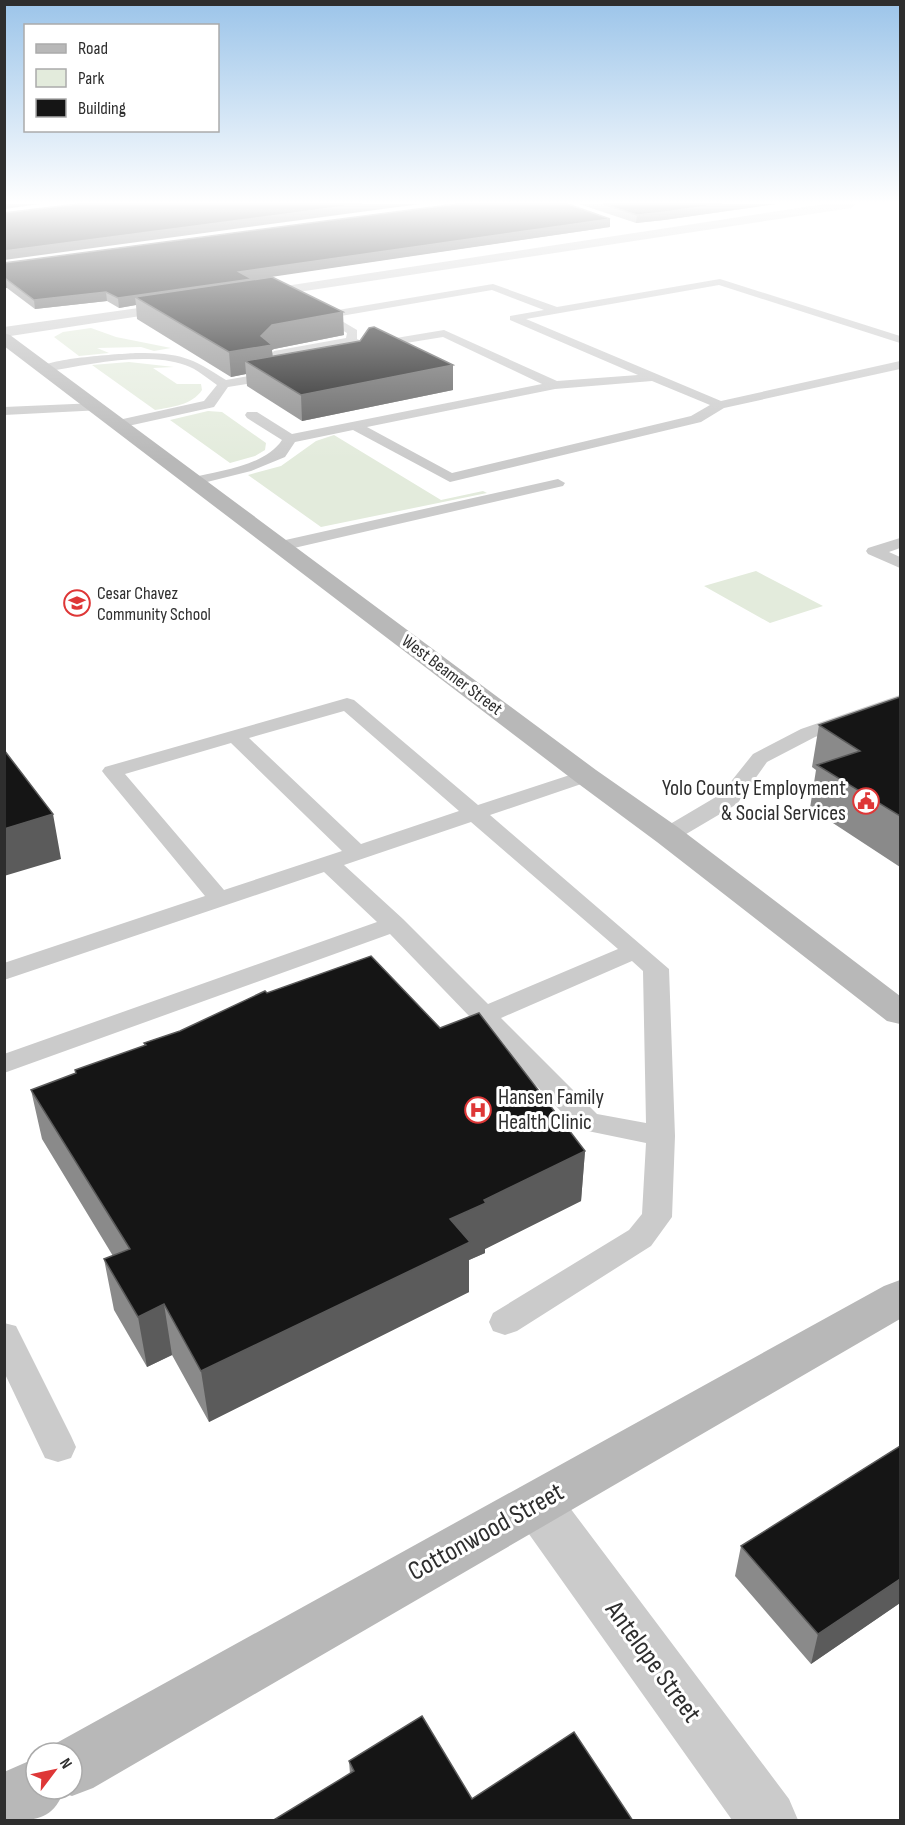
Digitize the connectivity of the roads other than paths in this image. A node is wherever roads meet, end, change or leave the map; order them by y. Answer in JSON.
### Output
{"nodes":[{"id":1,"x":290,"y":289,"type":"edge"},
{"id":2,"x":480,"y":289,"type":"edge"},
{"id":3,"x":499,"y":289,"type":"edge"},
{"id":4,"x":678,"y":289,"type":"edge"},
{"id":5,"x":742,"y":289,"type":"edge"},
{"id":6,"x":239,"y":297,"type":"edge"},
{"id":7,"x":192,"y":304,"type":"edge"},
{"id":8,"x":556,"y":310,"type":"junction"},
{"id":9,"x":4,"y":332,"type":"edge"},
{"id":10,"x":4,"y":338,"type":"edge"},
{"id":11,"x":900,"y":340,"type":"edge"},
{"id":12,"x":357,"y":343,"type":"junction"},
{"id":13,"x":356,"y":360,"type":"edge"},
{"id":14,"x":900,"y":365,"type":"edge"},
{"id":15,"x":45,"y":368,"type":"junction"},
{"id":16,"x":654,"y":378,"type":"junction"},
{"id":17,"x":555,"y":385,"type":"junction"},
{"id":18,"x":222,"y":392,"type":"junction"},
{"id":19,"x":720,"y":405,"type":"junction"},
{"id":20,"x":97,"y":407,"type":"junction"},
{"id":21,"x":4,"y":411,"type":"edge"},
{"id":22,"x":252,"y":415,"type":"dead end"},
{"id":23,"x":119,"y":424,"type":"junction"},
{"id":24,"x":355,"y":426,"type":"junction"},
{"id":25,"x":290,"y":439,"type":"junction"},
{"id":26,"x":195,"y":481,"type":"junction"},
{"id":27,"x":558,"y":483,"type":"dead end"},
{"id":28,"x":900,"y":543,"type":"edge"},
{"id":29,"x":281,"y":546,"type":"junction"},
{"id":30,"x":900,"y":563,"type":"edge"},
{"id":31,"x":900,"y":701,"type":"edge"},
{"id":32,"x":235,"y":736,"type":"junction"},
{"id":33,"x":586,"y":776,"type":"junction"},
{"id":34,"x":475,"y":813,"type":"junction"},
{"id":35,"x":668,"y":835,"type":"junction"},
{"id":36,"x":357,"y":853,"type":"junction"},
{"id":37,"x":328,"y":863,"type":"junction"},
{"id":38,"x":220,"y":900,"type":"junction"},
{"id":39,"x":394,"y":924,"type":"junction"},
{"id":40,"x":635,"y":951,"type":"junction"},
{"id":41,"x":4,"y":972,"type":"edge"},
{"id":42,"x":900,"y":1012,"type":"edge"},
{"id":43,"x":483,"y":1016,"type":"junction"},
{"id":44,"x":4,"y":1064,"type":"edge"},
{"id":45,"x":662,"y":1136,"type":"junction"},
{"id":46,"x":900,"y":1298,"type":"edge"},
{"id":47,"x":505,"y":1322,"type":"dead end"},
{"id":48,"x":4,"y":1336,"type":"edge"},
{"id":49,"x":58,"y":1447,"type":"dead end"},
{"id":50,"x":537,"y":1504,"type":"junction"},
{"id":51,"x":84,"y":1760,"type":"edge"},
{"id":52,"x":24,"y":1794,"type":"edge"},
{"id":53,"x":4,"y":1805,"type":"edge"},
{"id":54,"x":768,"y":1821,"type":"edge"}],
"edges":[{"from":1,"to":6,"type":"street"},
{"from":2,"to":12,"type":"lane"},
{"from":3,"to":8,"type":"lane"},
{"from":4,"to":8,"type":"lane"},
{"from":5,"to":11,"type":"lane"},
{"from":7,"to":9,"type":"street"},
{"from":8,"to":16,"type":"lane"},
{"from":10,"to":15,"type":"street","name":"West Beamer Street"},
{"from":12,"to":13,"type":"lane"},
{"from":12,"to":17,"type":"lane"},
{"from":12,"to":18,"type":"lane"},
{"from":14,"to":19,"type":"lane"},
{"from":15,"to":18,"type":"lane"},
{"from":15,"to":20,"type":"street","name":"West Beamer Street"},
{"from":16,"to":17,"type":"lane"},
{"from":16,"to":19,"type":"lane"},
{"from":17,"to":24,"type":"lane"},
{"from":18,"to":23,"type":"lane"},
{"from":19,"to":24,"type":"lane"},
{"from":20,"to":21,"type":"lane"},
{"from":20,"to":23,"type":"street","name":"West Beamer Street"},
{"from":22,"to":25,"type":"lane"},
{"from":23,"to":26,"type":"street","name":"West Beamer Street"},
{"from":24,"to":25,"type":"lane"},
{"from":25,"to":26,"type":"lane"},
{"from":26,"to":29,"type":"street","name":"West Beamer Street"},
{"from":27,"to":29,"type":"lane"},
{"from":28,"to":30,"type":"lane"},
{"from":29,"to":33,"type":"street","name":"West Beamer Street"},
{"from":31,"to":35,"type":"lane"},
{"from":32,"to":34,"type":"lane"},
{"from":32,"to":36,"type":"lane"},
{"from":32,"to":38,"type":"lane"},
{"from":33,"to":34,"type":"lane"},
{"from":33,"to":35,"type":"street","name":"West Beamer Street"},
{"from":34,"to":36,"type":"lane"},
{"from":34,"to":40,"type":"lane"},
{"from":35,"to":42,"type":"street","name":"West Beamer Street"},
{"from":36,"to":37,"type":"lane"},
{"from":37,"to":38,"type":"lane"},
{"from":37,"to":39,"type":"lane"},
{"from":38,"to":41,"type":"lane"},
{"from":39,"to":43,"type":"lane"},
{"from":39,"to":44,"type":"lane"},
{"from":40,"to":43,"type":"lane"},
{"from":40,"to":45,"type":"lane"},
{"from":43,"to":45,"type":"lane"},
{"from":45,"to":47,"type":"lane"},
{"from":46,"to":50,"type":"street","name":"Cottonwood Street"},
{"from":48,"to":49,"type":"lane"},
{"from":50,"to":51,"type":"street","name":"Cottonwood Street"},
{"from":50,"to":54,"type":"street","name":"Antelope Street"},
{"from":52,"to":53,"type":"street"}]}
